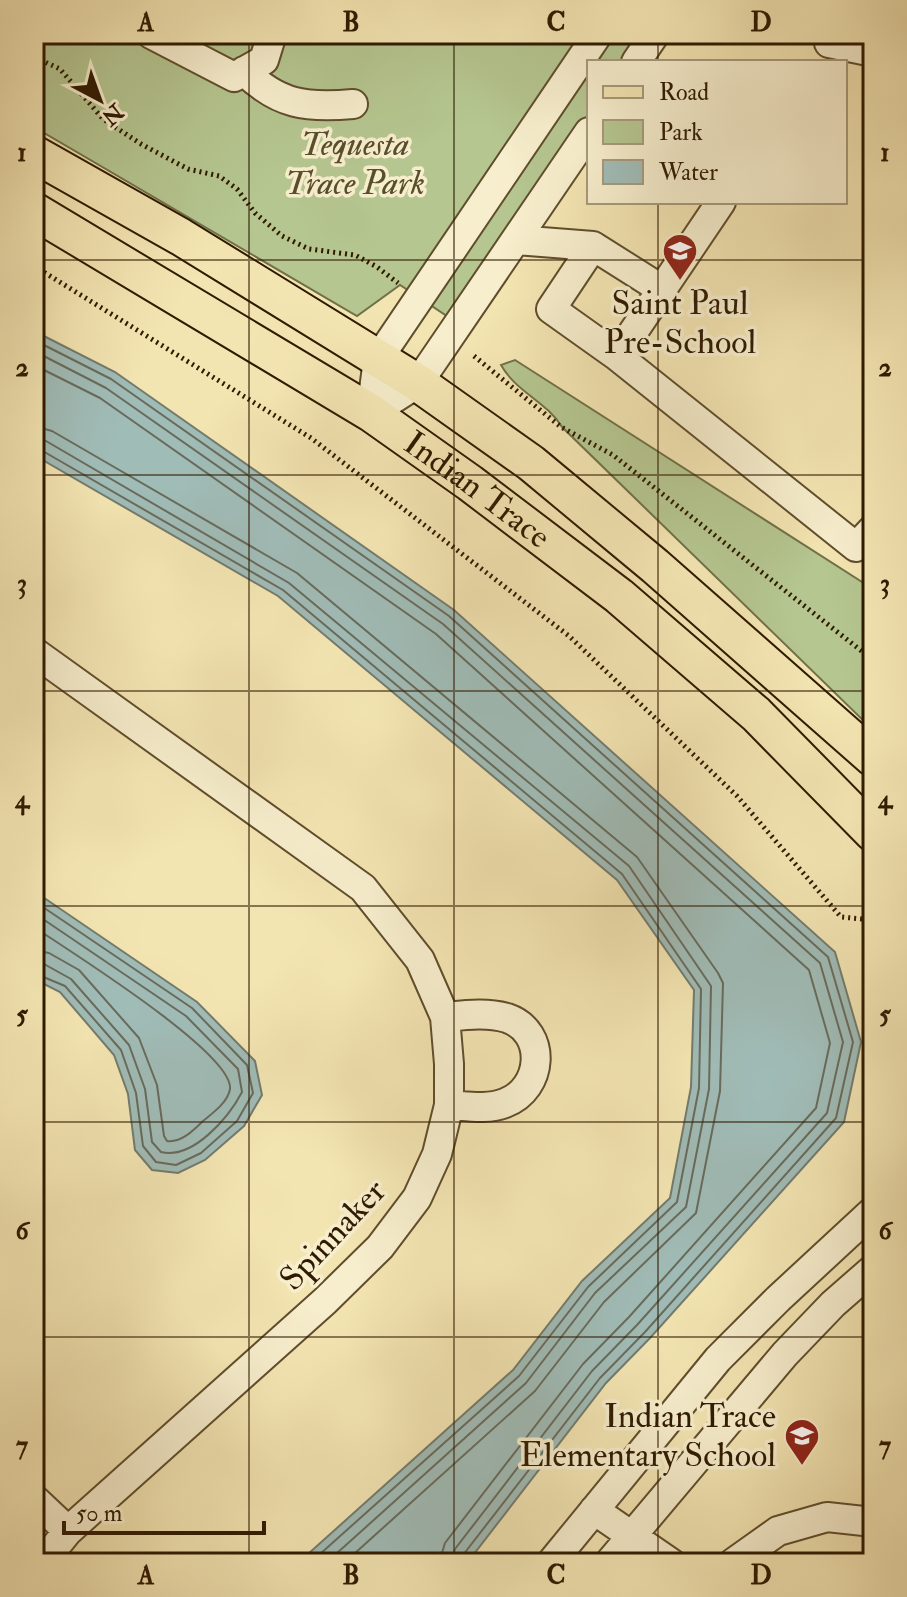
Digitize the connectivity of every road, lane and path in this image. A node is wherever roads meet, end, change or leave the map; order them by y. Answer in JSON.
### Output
{"nodes":[{"id":1,"x":151,"y":34,"type":"edge"},
{"id":2,"x":272,"y":34,"type":"edge"},
{"id":3,"x":598,"y":34,"type":"edge"},
{"id":4,"x":655,"y":34,"type":"edge"},
{"id":5,"x":826,"y":46,"type":"edge"},
{"id":6,"x":873,"y":52,"type":"edge"},
{"id":7,"x":637,"y":60,"type":"edge"},
{"id":8,"x":34,"y":63,"type":"edge"},
{"id":9,"x":244,"y":71,"type":"junction"},
{"id":10,"x":353,"y":104,"type":"dead end"},
{"id":11,"x":587,"y":135,"type":"edge"},
{"id":12,"x":34,"y":154,"type":"edge"},
{"id":13,"x":720,"y":204,"type":"edge"},
{"id":14,"x":34,"y":211,"type":"edge"},
{"id":15,"x":516,"y":240,"type":"junction"},
{"id":16,"x":593,"y":246,"type":"junction"},
{"id":17,"x":34,"y":266,"type":"edge"},
{"id":18,"x":409,"y":274,"type":"dead end"},
{"id":19,"x":661,"y":289,"type":"junction"},
{"id":20,"x":474,"y":356,"type":"dead end"},
{"id":21,"x":617,"y":356,"type":"junction"},
{"id":22,"x":378,"y":359,"type":"junction"},
{"id":23,"x":418,"y":383,"type":"junction"},
{"id":24,"x":371,"y":413,"type":"junction"},
{"id":25,"x":873,"y":529,"type":"edge"},
{"id":26,"x":34,"y":652,"type":"edge"},
{"id":27,"x":873,"y":660,"type":"edge"},
{"id":28,"x":873,"y":758,"type":"edge"},
{"id":29,"x":873,"y":833,"type":"edge"},
{"id":30,"x":873,"y":920,"type":"edge"},
{"id":31,"x":445,"y":1017,"type":"junction"},
{"id":32,"x":449,"y":1105,"type":"junction"},
{"id":33,"x":873,"y":1211,"type":"edge"},
{"id":34,"x":873,"y":1269,"type":"edge"},
{"id":35,"x":34,"y":1499,"type":"edge"},
{"id":36,"x":594,"y":1510,"type":"junction"},
{"id":37,"x":873,"y":1522,"type":"edge"},
{"id":38,"x":68,"y":1531,"type":"junction"},
{"id":39,"x":630,"y":1537,"type":"junction"},
{"id":40,"x":42,"y":1563,"type":"edge"},
{"id":41,"x":551,"y":1563,"type":"edge"},
{"id":42,"x":609,"y":1563,"type":"edge"},
{"id":43,"x":671,"y":1563,"type":"edge"},
{"id":44,"x":733,"y":1563,"type":"edge"}],
"edges":[{"from":1,"to":9,"type":"street"},
{"from":2,"to":9,"type":"street"},
{"from":3,"to":22,"type":"street"},
{"from":4,"to":7,"type":"street"},
{"from":5,"to":6,"type":"street"},
{"from":8,"to":18,"type":"path"},
{"from":9,"to":10,"type":"street"},
{"from":11,"to":15,"type":"street"},
{"from":12,"to":22,"type":"main road","name":"Indian Trace"},
{"from":13,"to":19,"type":"street"},
{"from":14,"to":24,"type":"main road","name":"Indian Trace"},
{"from":15,"to":16,"type":"street"},
{"from":15,"to":23,"type":"street"},
{"from":16,"to":19,"type":"street"},
{"from":16,"to":21,"type":"street"},
{"from":17,"to":30,"type":"path"},
{"from":19,"to":21,"type":"street"},
{"from":20,"to":27,"type":"path"},
{"from":21,"to":25,"type":"street"},
{"from":22,"to":23,"type":"main road","name":"Indian Trace"},
{"from":22,"to":24,"type":"street"},
{"from":23,"to":24,"type":"street"},
{"from":23,"to":28,"type":"main road","name":"Indian Trace"},
{"from":24,"to":29,"type":"main road","name":"Indian Trace"},
{"from":26,"to":31,"type":"street","name":"Spinnaker"},
{"from":31,"to":32,"type":"street","name":"Spinnaker"},
{"from":31,"to":32,"type":"street"},
{"from":32,"to":38,"type":"street","name":"Spinnaker"},
{"from":33,"to":36,"type":"street"},
{"from":34,"to":39,"type":"street"},
{"from":35,"to":38,"type":"street"},
{"from":36,"to":39,"type":"street"},
{"from":36,"to":41,"type":"street"},
{"from":37,"to":44,"type":"street"},
{"from":38,"to":40,"type":"street","name":"Spinnaker"},
{"from":39,"to":42,"type":"street"},
{"from":39,"to":43,"type":"street"}]}
